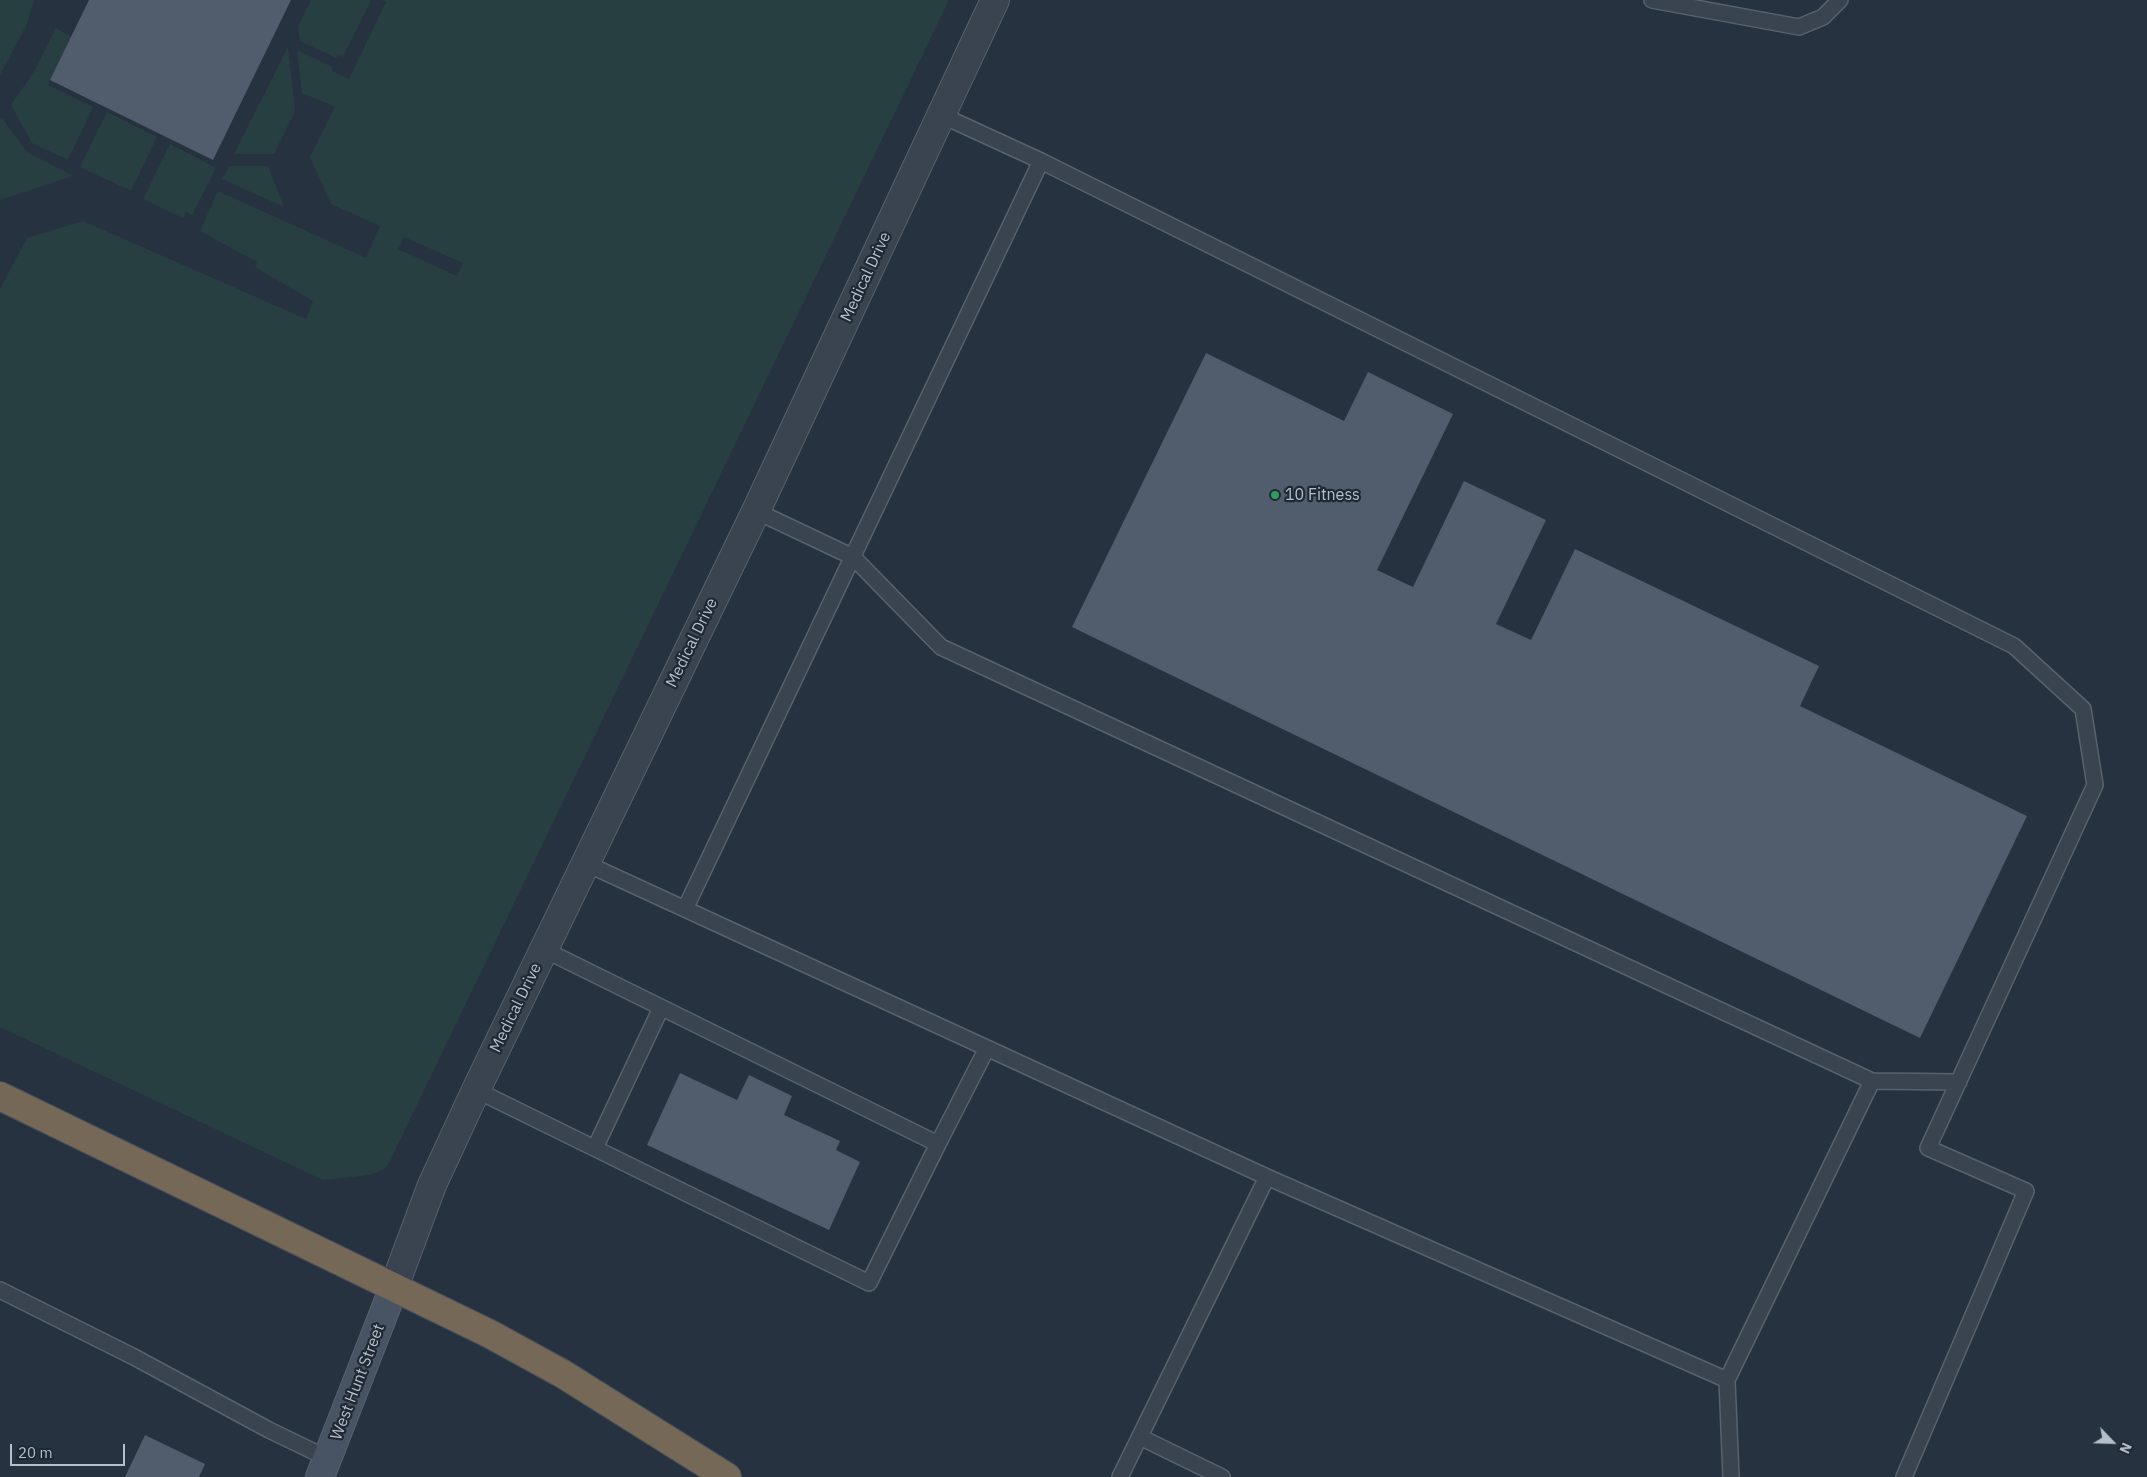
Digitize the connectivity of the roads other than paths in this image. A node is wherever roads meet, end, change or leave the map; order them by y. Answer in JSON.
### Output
{"nodes":[{"id":1,"x":995,"y":0,"type":"edge"},
{"id":2,"x":1652,"y":0,"type":"edge"},
{"id":3,"x":1840,"y":0,"type":"edge"},
{"id":4,"x":941,"y":115,"type":"junction"},
{"id":5,"x":1041,"y":161,"type":"junction"},
{"id":6,"x":756,"y":511,"type":"junction"},
{"id":7,"x":853,"y":557,"type":"junction"},
{"id":8,"x":585,"y":863,"type":"junction"},
{"id":9,"x":685,"y":909,"type":"junction"},
{"id":10,"x":545,"y":950,"type":"junction"},
{"id":11,"x":661,"y":1008,"type":"junction"},
{"id":12,"x":987,"y":1048,"type":"junction"},
{"id":13,"x":1872,"y":1081,"type":"junction"},
{"id":14,"x":1959,"y":1082,"type":"junction"},
{"id":15,"x":476,"y":1090,"type":"junction"},
{"id":16,"x":0,"y":1096,"type":"edge"},
{"id":17,"x":938,"y":1144,"type":"junction"},
{"id":18,"x":595,"y":1148,"type":"junction"},
{"id":19,"x":1267,"y":1176,"type":"junction"},
{"id":20,"x":394,"y":1287,"type":"junction"},
{"id":21,"x":0,"y":1290,"type":"edge"},
{"id":22,"x":1727,"y":1380,"type":"junction"},
{"id":23,"x":1140,"y":1437,"type":"junction"},
{"id":24,"x":325,"y":1468,"type":"edge"},
{"id":25,"x":727,"y":1477,"type":"edge"},
{"id":26,"x":1120,"y":1477,"type":"edge"},
{"id":27,"x":1222,"y":1477,"type":"edge"},
{"id":28,"x":1731,"y":1477,"type":"edge"},
{"id":29,"x":1904,"y":1477,"type":"edge"}],
"edges":[{"from":1,"to":4,"type":"street","name":"Medical Drive"},
{"from":2,"to":3,"type":"lane"},
{"from":4,"to":5,"type":"lane"},
{"from":4,"to":6,"type":"street","name":"Medical Drive"},
{"from":5,"to":7,"type":"lane"},
{"from":5,"to":14,"type":"lane"},
{"from":6,"to":7,"type":"lane"},
{"from":6,"to":8,"type":"street","name":"Medical Drive"},
{"from":7,"to":9,"type":"lane"},
{"from":7,"to":13,"type":"lane"},
{"from":8,"to":9,"type":"lane"},
{"from":8,"to":10,"type":"street","name":"Medical Drive"},
{"from":9,"to":12,"type":"lane"},
{"from":10,"to":11,"type":"lane"},
{"from":10,"to":15,"type":"street","name":"Medical Drive"},
{"from":11,"to":17,"type":"lane"},
{"from":11,"to":18,"type":"lane"},
{"from":12,"to":17,"type":"lane"},
{"from":12,"to":19,"type":"lane"},
{"from":13,"to":14,"type":"lane"},
{"from":13,"to":22,"type":"lane"},
{"from":14,"to":29,"type":"lane"},
{"from":15,"to":18,"type":"lane"},
{"from":15,"to":20,"type":"street","name":"Medical Drive"},
{"from":16,"to":20,"type":"highway"},
{"from":17,"to":18,"type":"lane"},
{"from":19,"to":22,"type":"lane"},
{"from":19,"to":23,"type":"lane"},
{"from":20,"to":24,"type":"street","name":"West Hunt Street"},
{"from":20,"to":25,"type":"highway"},
{"from":21,"to":24,"type":"lane"},
{"from":22,"to":28,"type":"lane"},
{"from":23,"to":26,"type":"lane"},
{"from":23,"to":27,"type":"lane"}]}
